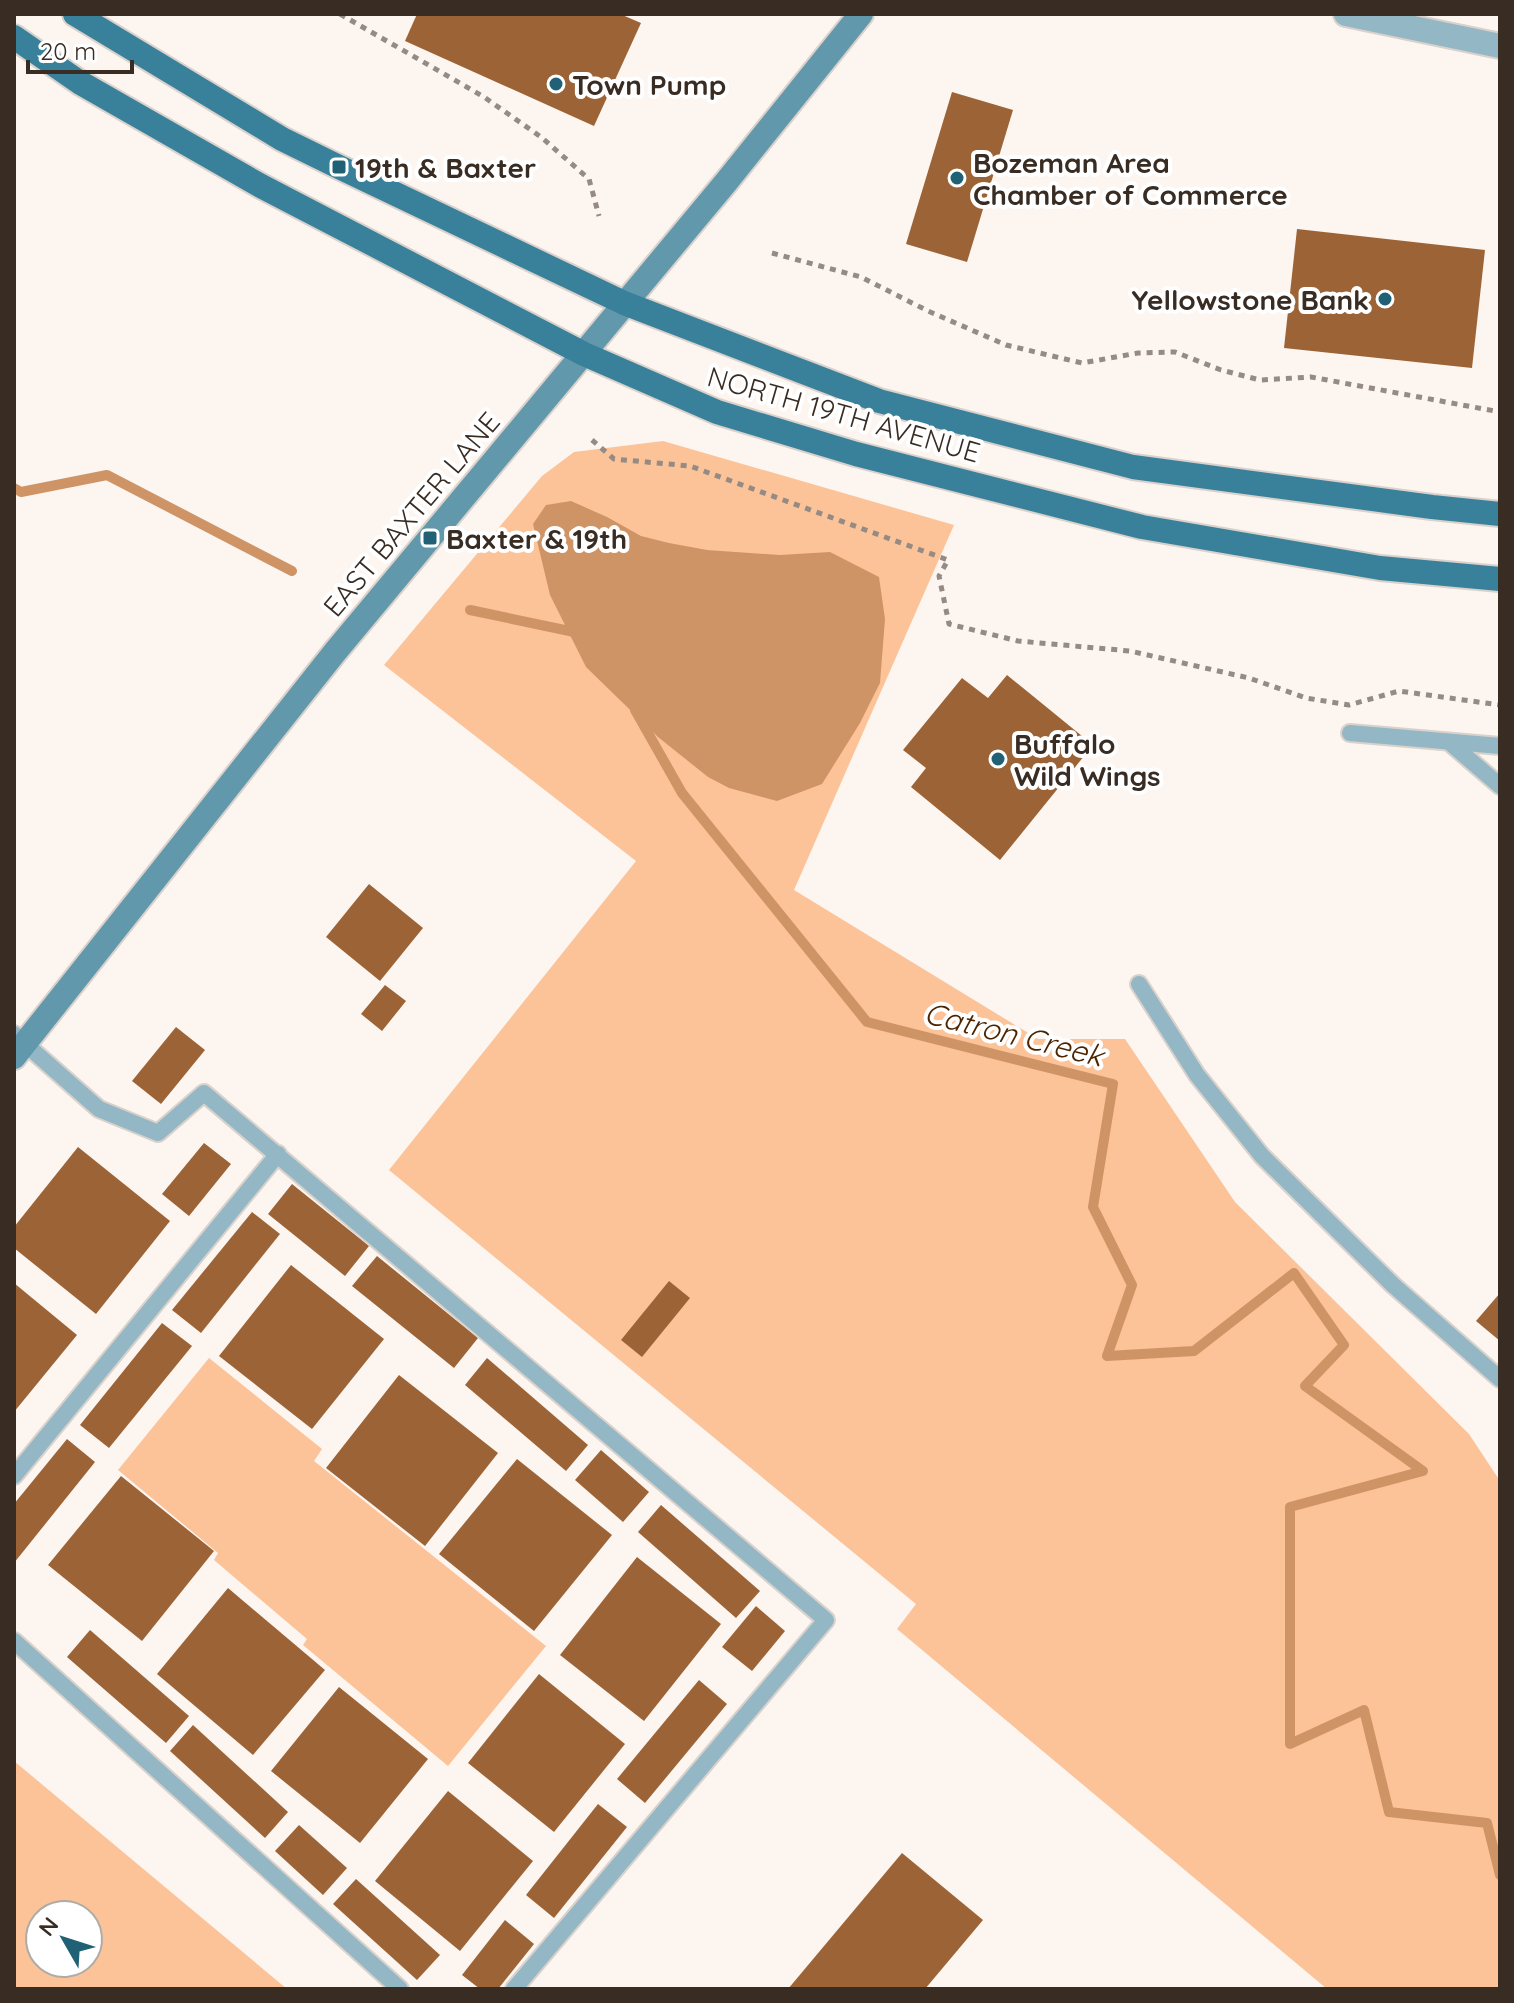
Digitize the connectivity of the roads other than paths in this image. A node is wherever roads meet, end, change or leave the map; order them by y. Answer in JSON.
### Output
{"nodes":[{"id":1,"x":75,"y":14,"type":"edge"},
{"id":2,"x":861,"y":14,"type":"edge"},
{"id":3,"x":1346,"y":14,"type":"edge"},
{"id":4,"x":14,"y":37,"type":"edge"},
{"id":5,"x":1500,"y":46,"type":"edge"},
{"id":6,"x":624,"y":303,"type":"junction"},
{"id":7,"x":584,"y":354,"type":"junction"},
{"id":8,"x":1500,"y":514,"type":"edge"},
{"id":9,"x":1500,"y":579,"type":"edge"},
{"id":10,"x":1350,"y":733,"type":"dead end"},
{"id":11,"x":1449,"y":742,"type":"junction"},
{"id":12,"x":1500,"y":746,"type":"edge"},
{"id":13,"x":1500,"y":786,"type":"edge"},
{"id":14,"x":1139,"y":984,"type":"dead end"},
{"id":15,"x":18,"y":1045,"type":"edge"},
{"id":16,"x":278,"y":1154,"type":"junction"},
{"id":17,"x":1500,"y":1379,"type":"edge"},
{"id":18,"x":14,"y":1476,"type":"edge"},
{"id":19,"x":14,"y":1641,"type":"edge"},
{"id":20,"x":400,"y":1989,"type":"edge"},
{"id":21,"x":514,"y":1989,"type":"edge"}],
"edges":[{"from":1,"to":6,"type":"main road","name":"NORTH 19TH AVENUE"},
{"from":2,"to":6,"type":"main road","name":"EAST BAXTER LANE"},
{"from":3,"to":5,"type":"street"},
{"from":4,"to":7,"type":"main road","name":"NORTH 19TH AVENUE"},
{"from":6,"to":7,"type":"main road","name":"EAST BAXTER LANE"},
{"from":6,"to":8,"type":"main road","name":"NORTH 19TH AVENUE"},
{"from":7,"to":9,"type":"main road","name":"NORTH 19TH AVENUE"},
{"from":7,"to":15,"type":"main road","name":"EAST BAXTER LANE"},
{"from":10,"to":11,"type":"lane"},
{"from":11,"to":12,"type":"lane"},
{"from":11,"to":13,"type":"lane"},
{"from":14,"to":17,"type":"lane"},
{"from":15,"to":16,"type":"lane"},
{"from":16,"to":18,"type":"lane"},
{"from":16,"to":21,"type":"lane"},
{"from":19,"to":20,"type":"lane"}]}
